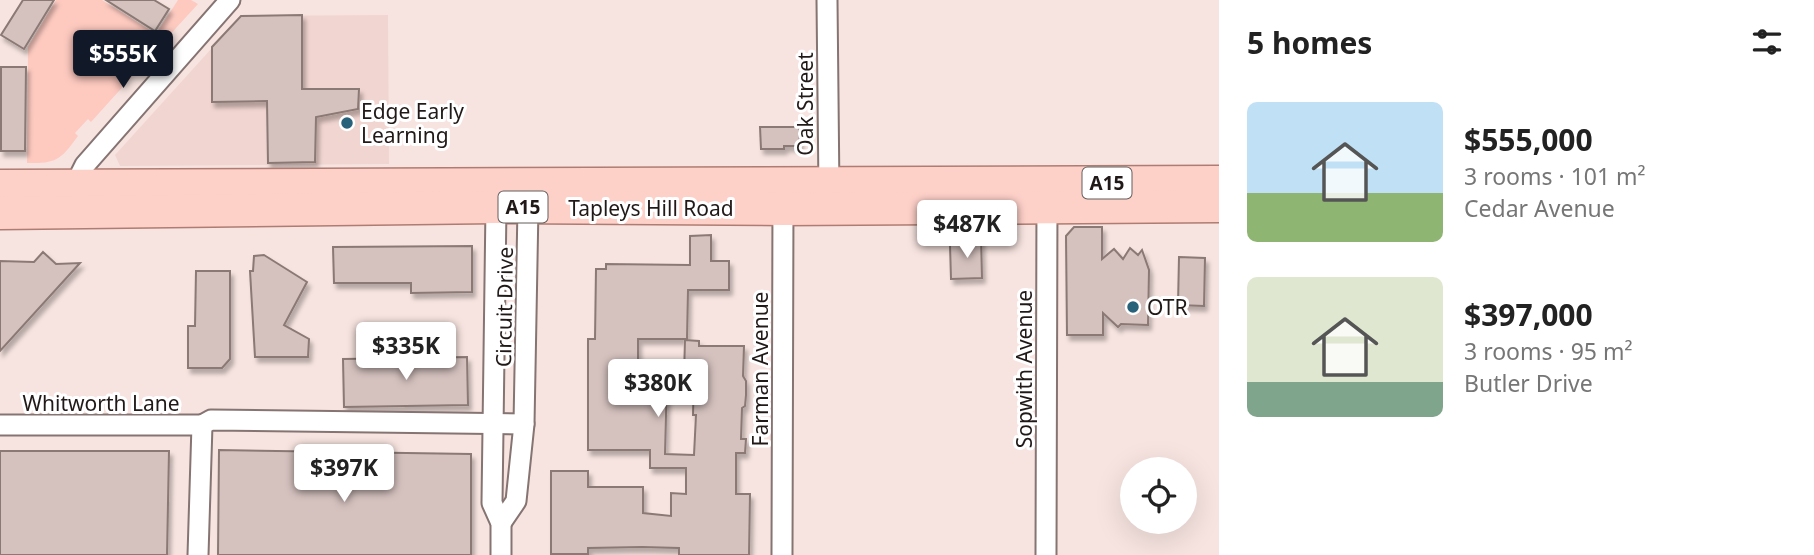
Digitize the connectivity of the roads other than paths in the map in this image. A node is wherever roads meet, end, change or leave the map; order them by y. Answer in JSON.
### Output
{"nodes":[{"id":1,"x":230,"y":0,"type":"edge"},
{"id":2,"x":827,"y":0,"type":"edge"},
{"id":3,"x":1219,"y":182,"type":"edge"},
{"id":4,"x":0,"y":186,"type":"edge"},
{"id":5,"x":1046,"y":195,"type":"junction"},
{"id":6,"x":783,"y":196,"type":"junction"},
{"id":7,"x":829,"y":196,"type":"junction"},
{"id":8,"x":79,"y":199,"type":"junction"},
{"id":9,"x":512,"y":200,"type":"junction"},
{"id":10,"x":1219,"y":206,"type":"edge"},
{"id":11,"x":0,"y":213,"type":"edge"},
{"id":12,"x":524,"y":424,"type":"junction"},
{"id":13,"x":0,"y":425,"type":"edge"},
{"id":14,"x":202,"y":425,"type":"junction"},
{"id":15,"x":493,"y":425,"type":"junction"},
{"id":16,"x":501,"y":523,"type":"junction"},
{"id":17,"x":198,"y":555,"type":"edge"},
{"id":18,"x":501,"y":555,"type":"edge"},
{"id":19,"x":782,"y":555,"type":"edge"},
{"id":20,"x":1046,"y":555,"type":"edge"}],
"edges":[{"from":1,"to":8,"type":"street"},
{"from":2,"to":7,"type":"street","name":"Oak Street"},
{"from":3,"to":5,"type":"main road","name":"Tapleys Hill Road","number":"A15"},
{"from":4,"to":8,"type":"main road","name":"Tapleys Hill Road","number":"A15"},
{"from":5,"to":7,"type":"main road","name":"Tapleys Hill Road","number":"A15"},
{"from":5,"to":10,"type":"main road","name":"Tapleys Hill Road","number":"A15"},
{"from":5,"to":20,"type":"street","name":"Sopwith Avenue"},
{"from":6,"to":7,"type":"main road","name":"Tapleys Hill Road","number":"A15"},
{"from":6,"to":9,"type":"main road","name":"Tapleys Hill Road","number":"A15"},
{"from":6,"to":19,"type":"street","name":"Farman Avenue"},
{"from":8,"to":9,"type":"main road","name":"Tapleys Hill Road","number":"A15"},
{"from":8,"to":11,"type":"main road","name":"Tapleys Hill Road","number":"A15"},
{"from":9,"to":12,"type":"street","name":"Circuit Drive"},
{"from":9,"to":15,"type":"street","name":"Circuit Drive"},
{"from":12,"to":15,"type":"street","name":"Whitworth Lane"},
{"from":12,"to":16,"type":"street","name":"Circuit Drive"},
{"from":13,"to":14,"type":"street","name":"Whitworth Lane"},
{"from":14,"to":15,"type":"street","name":"Whitworth Lane"},
{"from":14,"to":17,"type":"street"},
{"from":15,"to":16,"type":"street","name":"Circuit Drive"},
{"from":16,"to":18,"type":"street","name":"Circuit Drive"}]}
